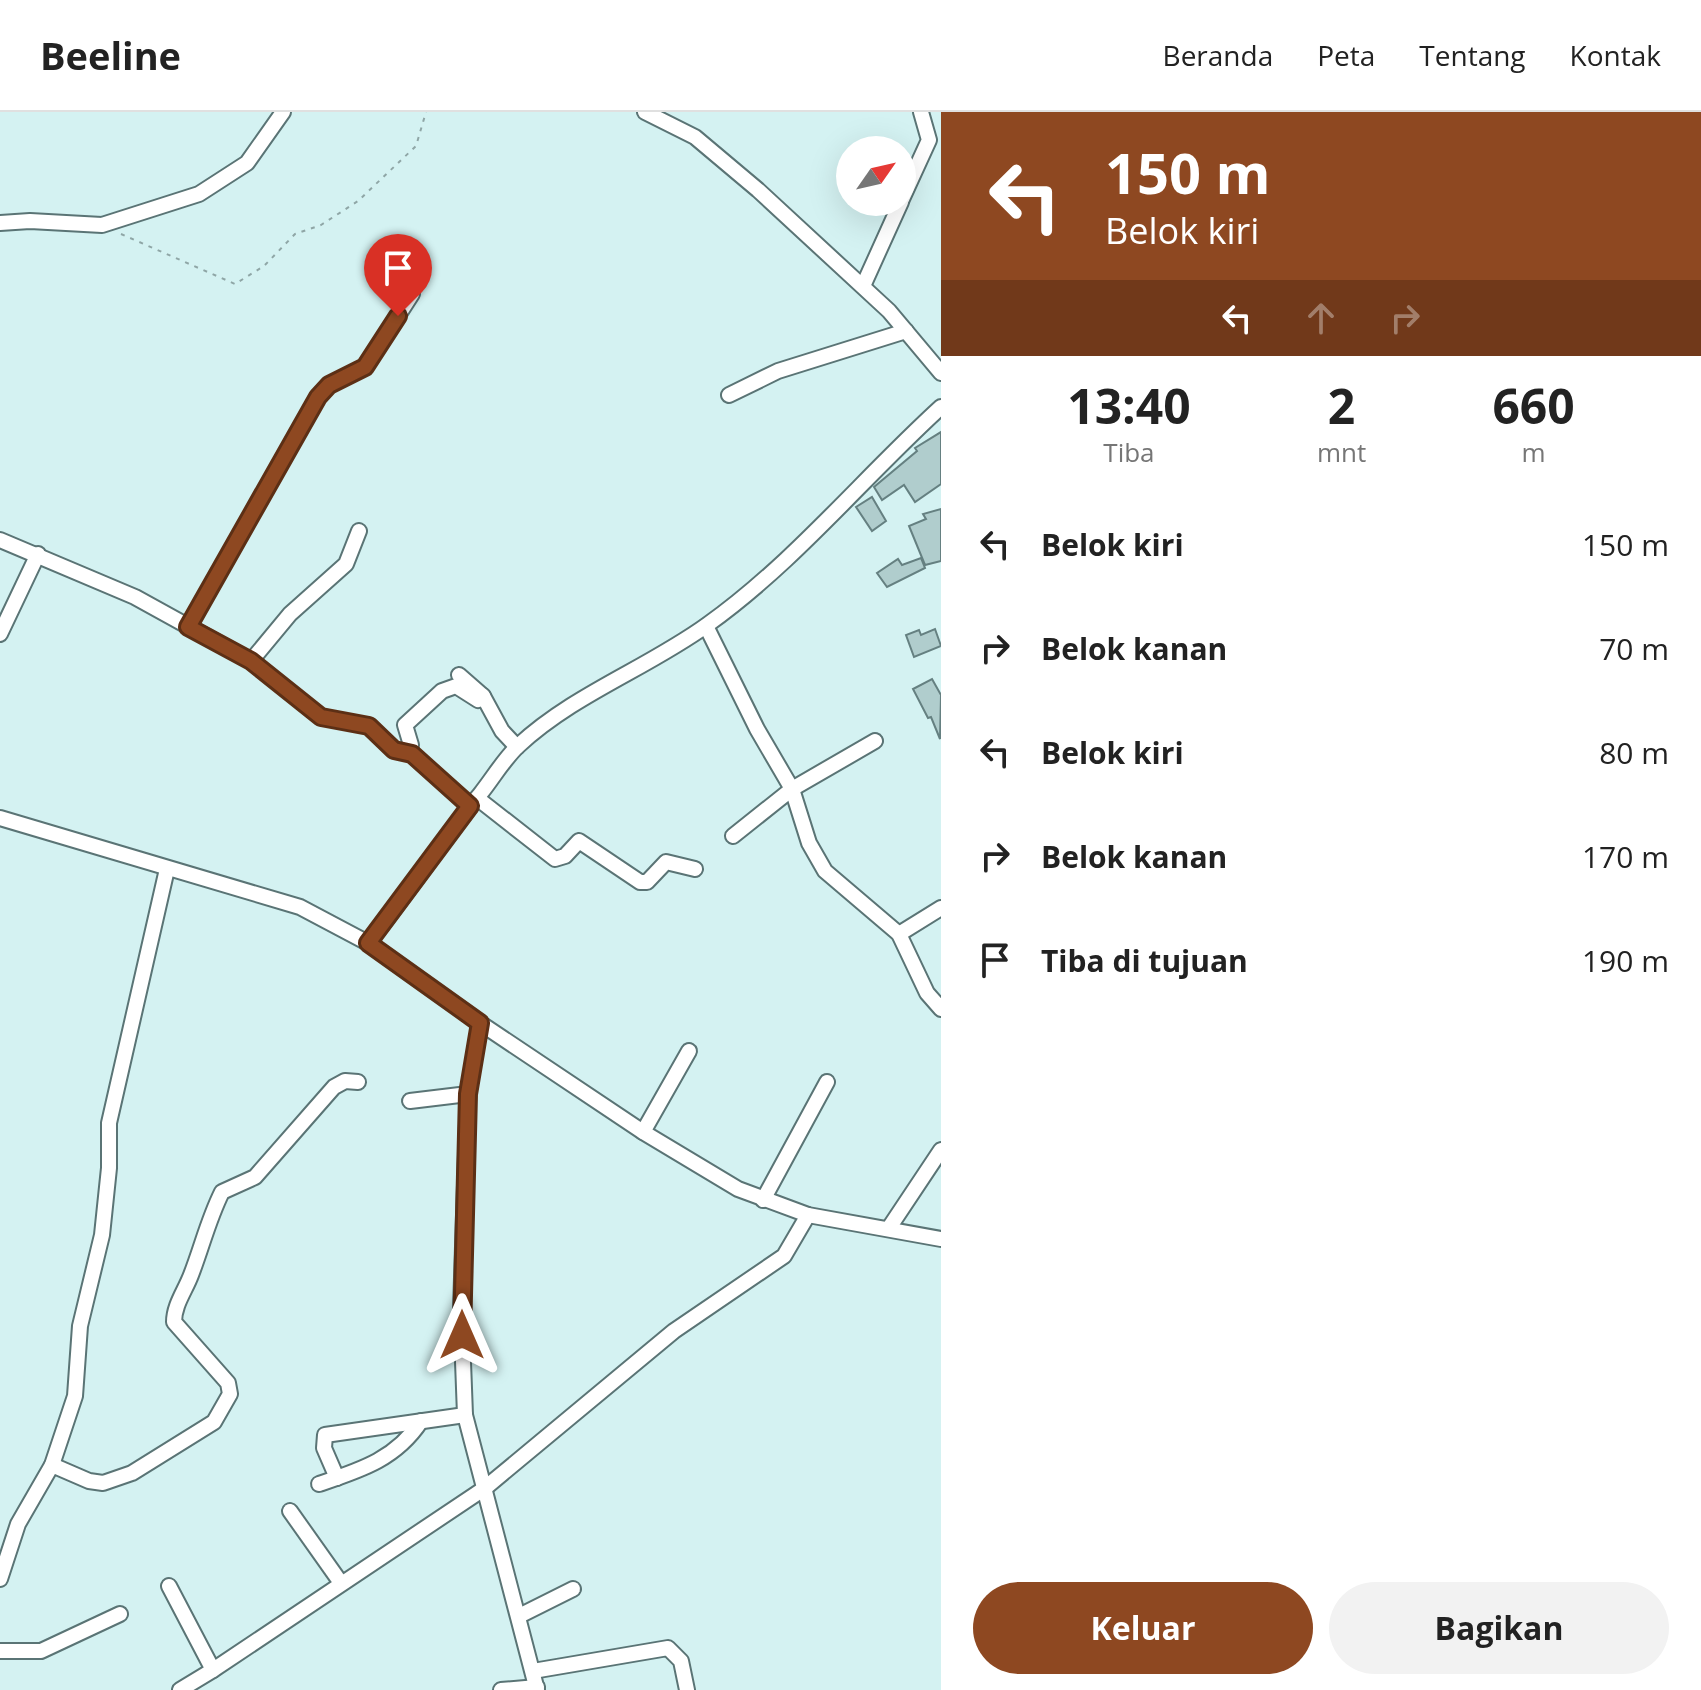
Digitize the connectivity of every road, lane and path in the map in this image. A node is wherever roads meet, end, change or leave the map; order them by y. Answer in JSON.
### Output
{"nodes":[{"id":1,"x":283,"y":112,"type":"edge"},
{"id":2,"x":426,"y":112,"type":"edge"},
{"id":3,"x":645,"y":112,"type":"edge"},
{"id":4,"x":921,"y":112,"type":"edge"},
{"id":5,"x":916,"y":168,"type":"edge"},
{"id":6,"x":894,"y":216,"type":"edge"},
{"id":7,"x":0,"y":223,"type":"edge"},
{"id":8,"x":102,"y":225,"type":"junction"},
{"id":9,"x":863,"y":286,"type":"junction"},
{"id":10,"x":412,"y":294,"type":"dead end"},
{"id":11,"x":906,"y":331,"type":"junction"},
{"id":12,"x":941,"y":373,"type":"edge"},
{"id":13,"x":729,"y":395,"type":"dead end"},
{"id":14,"x":941,"y":407,"type":"edge"},
{"id":15,"x":359,"y":531,"type":"dead end"},
{"id":16,"x":0,"y":540,"type":"edge"},
{"id":17,"x":38,"y":554,"type":"junction"},
{"id":18,"x":706,"y":626,"type":"junction"},
{"id":19,"x":188,"y":627,"type":"junction"},
{"id":20,"x":0,"y":634,"type":"edge"},
{"id":21,"x":251,"y":661,"type":"junction"},
{"id":22,"x":459,"y":675,"type":"dead end"},
{"id":23,"x":483,"y":696,"type":"junction"},
{"id":24,"x":875,"y":741,"type":"dead end"},
{"id":25,"x":517,"y":747,"type":"junction"},
{"id":26,"x":409,"y":752,"type":"junction"},
{"id":27,"x":792,"y":789,"type":"junction"},
{"id":28,"x":473,"y":802,"type":"junction"},
{"id":29,"x":0,"y":818,"type":"edge"},
{"id":30,"x":733,"y":836,"type":"dead end"},
{"id":31,"x":167,"y":869,"type":"junction"},
{"id":32,"x":695,"y":869,"type":"dead end"},
{"id":33,"x":941,"y":908,"type":"edge"},
{"id":34,"x":899,"y":934,"type":"junction"},
{"id":35,"x":368,"y":943,"type":"junction"},
{"id":36,"x":941,"y":1009,"type":"edge"},
{"id":37,"x":480,"y":1023,"type":"junction"},
{"id":38,"x":689,"y":1051,"type":"dead end"},
{"id":39,"x":358,"y":1082,"type":"dead end"},
{"id":40,"x":827,"y":1082,"type":"dead end"},
{"id":41,"x":468,"y":1094,"type":"junction"},
{"id":42,"x":410,"y":1101,"type":"dead end"},
{"id":43,"x":643,"y":1132,"type":"junction"},
{"id":44,"x":941,"y":1150,"type":"edge"},
{"id":45,"x":763,"y":1200,"type":"junction"},
{"id":46,"x":808,"y":1215,"type":"junction"},
{"id":47,"x":889,"y":1228,"type":"junction"},
{"id":48,"x":941,"y":1239,"type":"edge"},
{"id":49,"x":465,"y":1415,"type":"junction"},
{"id":50,"x":421,"y":1421,"type":"junction"},
{"id":51,"x":52,"y":1465,"type":"junction"},
{"id":52,"x":337,"y":1478,"type":"junction"},
{"id":53,"x":319,"y":1484,"type":"dead end"},
{"id":54,"x":485,"y":1488,"type":"junction"},
{"id":55,"x":290,"y":1511,"type":"dead end"},
{"id":56,"x":0,"y":1579,"type":"edge"},
{"id":57,"x":341,"y":1583,"type":"junction"},
{"id":58,"x":169,"y":1586,"type":"dead end"},
{"id":59,"x":573,"y":1589,"type":"dead end"},
{"id":60,"x":120,"y":1614,"type":"dead end"},
{"id":61,"x":519,"y":1616,"type":"junction"},
{"id":62,"x":0,"y":1651,"type":"edge"},
{"id":63,"x":213,"y":1670,"type":"junction"},
{"id":64,"x":533,"y":1671,"type":"junction"},
{"id":65,"x":537,"y":1688,"type":"edge"},
{"id":66,"x":180,"y":1690,"type":"edge"},
{"id":67,"x":501,"y":1690,"type":"edge"},
{"id":68,"x":687,"y":1690,"type":"edge"}],
"edges":[{"from":1,"to":8,"type":"street"},
{"from":2,"to":8,"type":"path"},
{"from":3,"to":9,"type":"street"},
{"from":4,"to":5,"type":"street"},
{"from":6,"to":9,"type":"street"},
{"from":7,"to":8,"type":"street"},
{"from":9,"to":11,"type":"street"},
{"from":10,"to":19,"type":"street"},
{"from":11,"to":12,"type":"street"},
{"from":11,"to":13,"type":"street"},
{"from":14,"to":18,"type":"street"},
{"from":15,"to":21,"type":"street"},
{"from":16,"to":17,"type":"street"},
{"from":17,"to":19,"type":"street"},
{"from":17,"to":20,"type":"street"},
{"from":18,"to":25,"type":"street"},
{"from":18,"to":27,"type":"street"},
{"from":19,"to":21,"type":"street"},
{"from":21,"to":26,"type":"street"},
{"from":22,"to":23,"type":"street"},
{"from":23,"to":25,"type":"street"},
{"from":23,"to":26,"type":"street"},
{"from":24,"to":27,"type":"street"},
{"from":25,"to":28,"type":"street"},
{"from":26,"to":28,"type":"street"},
{"from":27,"to":30,"type":"street"},
{"from":27,"to":34,"type":"street"},
{"from":28,"to":32,"type":"street"},
{"from":28,"to":35,"type":"street"},
{"from":29,"to":31,"type":"street"},
{"from":31,"to":35,"type":"street"},
{"from":31,"to":51,"type":"street"},
{"from":33,"to":34,"type":"street"},
{"from":34,"to":36,"type":"street"},
{"from":35,"to":37,"type":"street"},
{"from":37,"to":41,"type":"street"},
{"from":37,"to":43,"type":"street"},
{"from":38,"to":43,"type":"street"},
{"from":39,"to":51,"type":"street"},
{"from":40,"to":45,"type":"street"},
{"from":41,"to":42,"type":"street"},
{"from":41,"to":49,"type":"street"},
{"from":43,"to":45,"type":"street"},
{"from":44,"to":47,"type":"street"},
{"from":45,"to":46,"type":"street"},
{"from":46,"to":47,"type":"street"},
{"from":46,"to":54,"type":"street"},
{"from":47,"to":48,"type":"street"},
{"from":49,"to":50,"type":"street"},
{"from":49,"to":54,"type":"street"},
{"from":50,"to":52,"type":"street"},
{"from":50,"to":52,"type":"street"},
{"from":51,"to":56,"type":"street"},
{"from":52,"to":53,"type":"street"},
{"from":54,"to":57,"type":"street"},
{"from":54,"to":61,"type":"street"},
{"from":55,"to":57,"type":"street"},
{"from":57,"to":63,"type":"street"},
{"from":58,"to":63,"type":"street"},
{"from":59,"to":61,"type":"street"},
{"from":60,"to":62,"type":"street"},
{"from":61,"to":64,"type":"street"},
{"from":63,"to":66,"type":"street"},
{"from":64,"to":65,"type":"street"},
{"from":64,"to":68,"type":"street"},
{"from":65,"to":67,"type":"street"}]}
